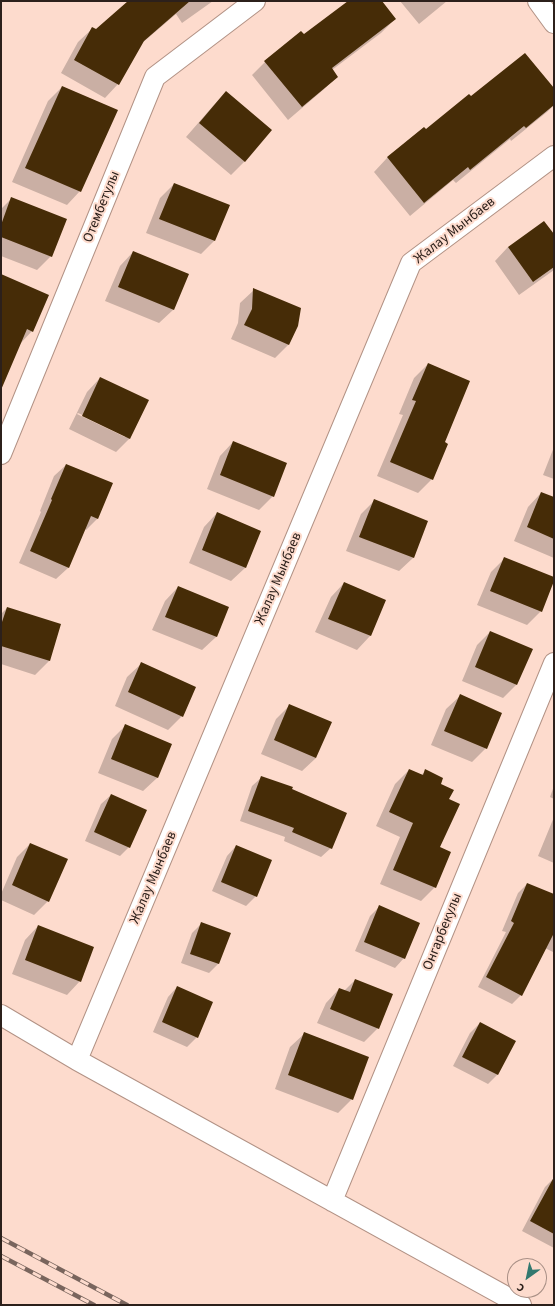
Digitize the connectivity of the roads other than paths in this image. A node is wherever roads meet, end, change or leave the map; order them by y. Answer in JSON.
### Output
{"nodes":[{"id":1,"x":255,"y":1,"type":"edge"},
{"id":2,"x":538,"y":1,"type":"edge"},
{"id":3,"x":554,"y":23,"type":"edge"},
{"id":4,"x":554,"y":156,"type":"edge"},
{"id":5,"x":1,"y":454,"type":"edge"},
{"id":6,"x":554,"y":663,"type":"edge"},
{"id":7,"x":1,"y":1015,"type":"edge"},
{"id":8,"x":78,"y":1060,"type":"junction"},
{"id":9,"x":332,"y":1201,"type":"junction"},
{"id":10,"x":521,"y":1305,"type":"edge"}],
"edges":[{"from":1,"to":5,"type":"street","name":"Отембетулы"},
{"from":2,"to":3,"type":"street"},
{"from":4,"to":8,"type":"street","name":"Жалау Мынбаев"},
{"from":6,"to":9,"type":"street","name":"Онгарбекулы"},
{"from":7,"to":8,"type":"street"},
{"from":8,"to":9,"type":"street"},
{"from":9,"to":10,"type":"street"}]}
